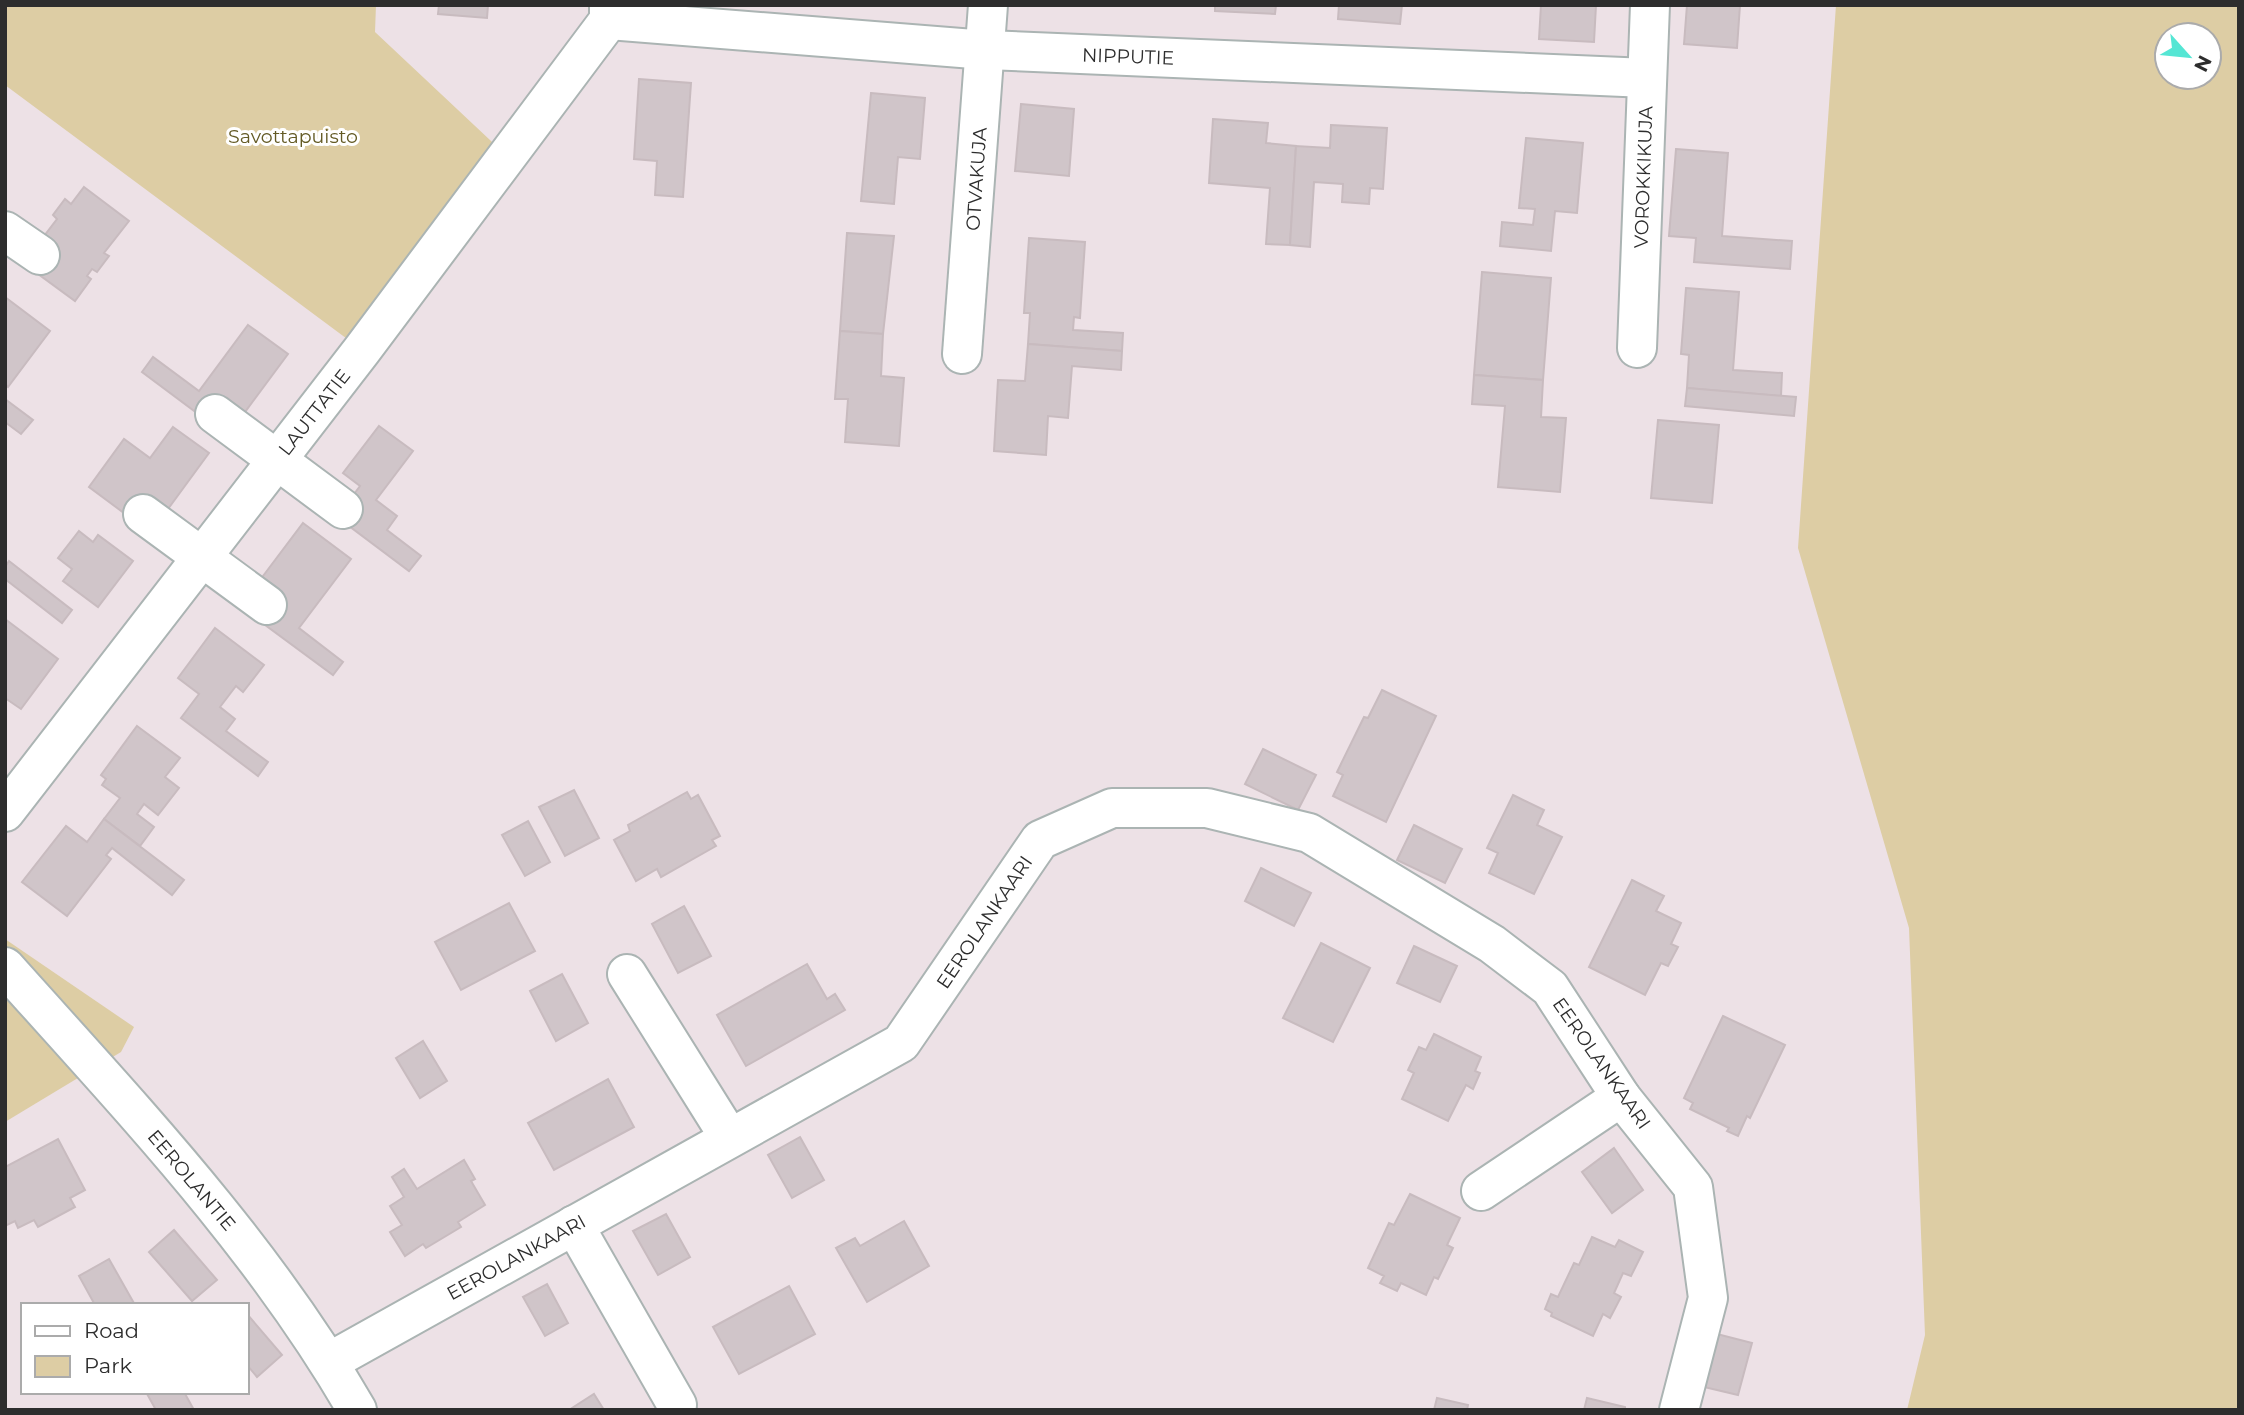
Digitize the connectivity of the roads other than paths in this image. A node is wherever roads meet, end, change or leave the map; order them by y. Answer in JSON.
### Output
{"nodes":[{"id":1,"x":988,"y":5,"type":"edge"},
{"id":2,"x":1650,"y":5,"type":"edge"},
{"id":3,"x":609,"y":13,"type":"edge"},
{"id":4,"x":986,"y":50,"type":"junction"},
{"id":5,"x":1647,"y":78,"type":"junction"},
{"id":6,"x":5,"y":230,"type":"edge"},
{"id":7,"x":40,"y":256,"type":"dead end"},
{"id":8,"x":1637,"y":348,"type":"dead end"},
{"id":9,"x":962,"y":354,"type":"dead end"},
{"id":10,"x":215,"y":414,"type":"dead end"},
{"id":11,"x":277,"y":459,"type":"junction"},
{"id":12,"x":343,"y":509,"type":"dead end"},
{"id":13,"x":143,"y":514,"type":"dead end"},
{"id":14,"x":202,"y":556,"type":"junction"},
{"id":15,"x":267,"y":605,"type":"dead end"},
{"id":16,"x":5,"y":812,"type":"edge"},
{"id":17,"x":5,"y":967,"type":"edge"},
{"id":18,"x":627,"y":974,"type":"dead end"},
{"id":19,"x":1621,"y":1097,"type":"junction"},
{"id":20,"x":729,"y":1137,"type":"junction"},
{"id":21,"x":1481,"y":1191,"type":"dead end"},
{"id":22,"x":574,"y":1225,"type":"junction"},
{"id":23,"x":330,"y":1362,"type":"junction"},
{"id":24,"x":677,"y":1405,"type":"dead end"},
{"id":25,"x":357,"y":1410,"type":"edge"},
{"id":26,"x":1679,"y":1410,"type":"edge"}],
"edges":[{"from":1,"to":4,"type":"street","name":"OTVAKUJA"},
{"from":2,"to":5,"type":"street","name":"VOROKKIKUJA"},
{"from":3,"to":4,"type":"street","name":"NIPPUTIE"},
{"from":3,"to":11,"type":"street","name":"LAUTTATIE"},
{"from":4,"to":5,"type":"street","name":"NIPPUTIE"},
{"from":4,"to":9,"type":"street","name":"OTVAKUJA"},
{"from":5,"to":8,"type":"street","name":"VOROKKIKUJA"},
{"from":6,"to":7,"type":"street"},
{"from":10,"to":11,"type":"street"},
{"from":11,"to":12,"type":"street"},
{"from":11,"to":14,"type":"street","name":"LAUTTATIE"},
{"from":13,"to":14,"type":"street"},
{"from":14,"to":15,"type":"street"},
{"from":14,"to":16,"type":"street","name":"LAUTTATIE"},
{"from":17,"to":23,"type":"street","name":"EEROLANTIE"},
{"from":18,"to":20,"type":"street"},
{"from":19,"to":20,"type":"street","name":"EEROLANKAARI"},
{"from":19,"to":21,"type":"street"},
{"from":19,"to":26,"type":"street","name":"EEROLANKAARI"},
{"from":20,"to":22,"type":"street","name":"EEROLANKAARI"},
{"from":22,"to":23,"type":"street","name":"EEROLANKAARI"},
{"from":22,"to":24,"type":"street"},
{"from":23,"to":25,"type":"street","name":"EEROLANTIE"}]}
